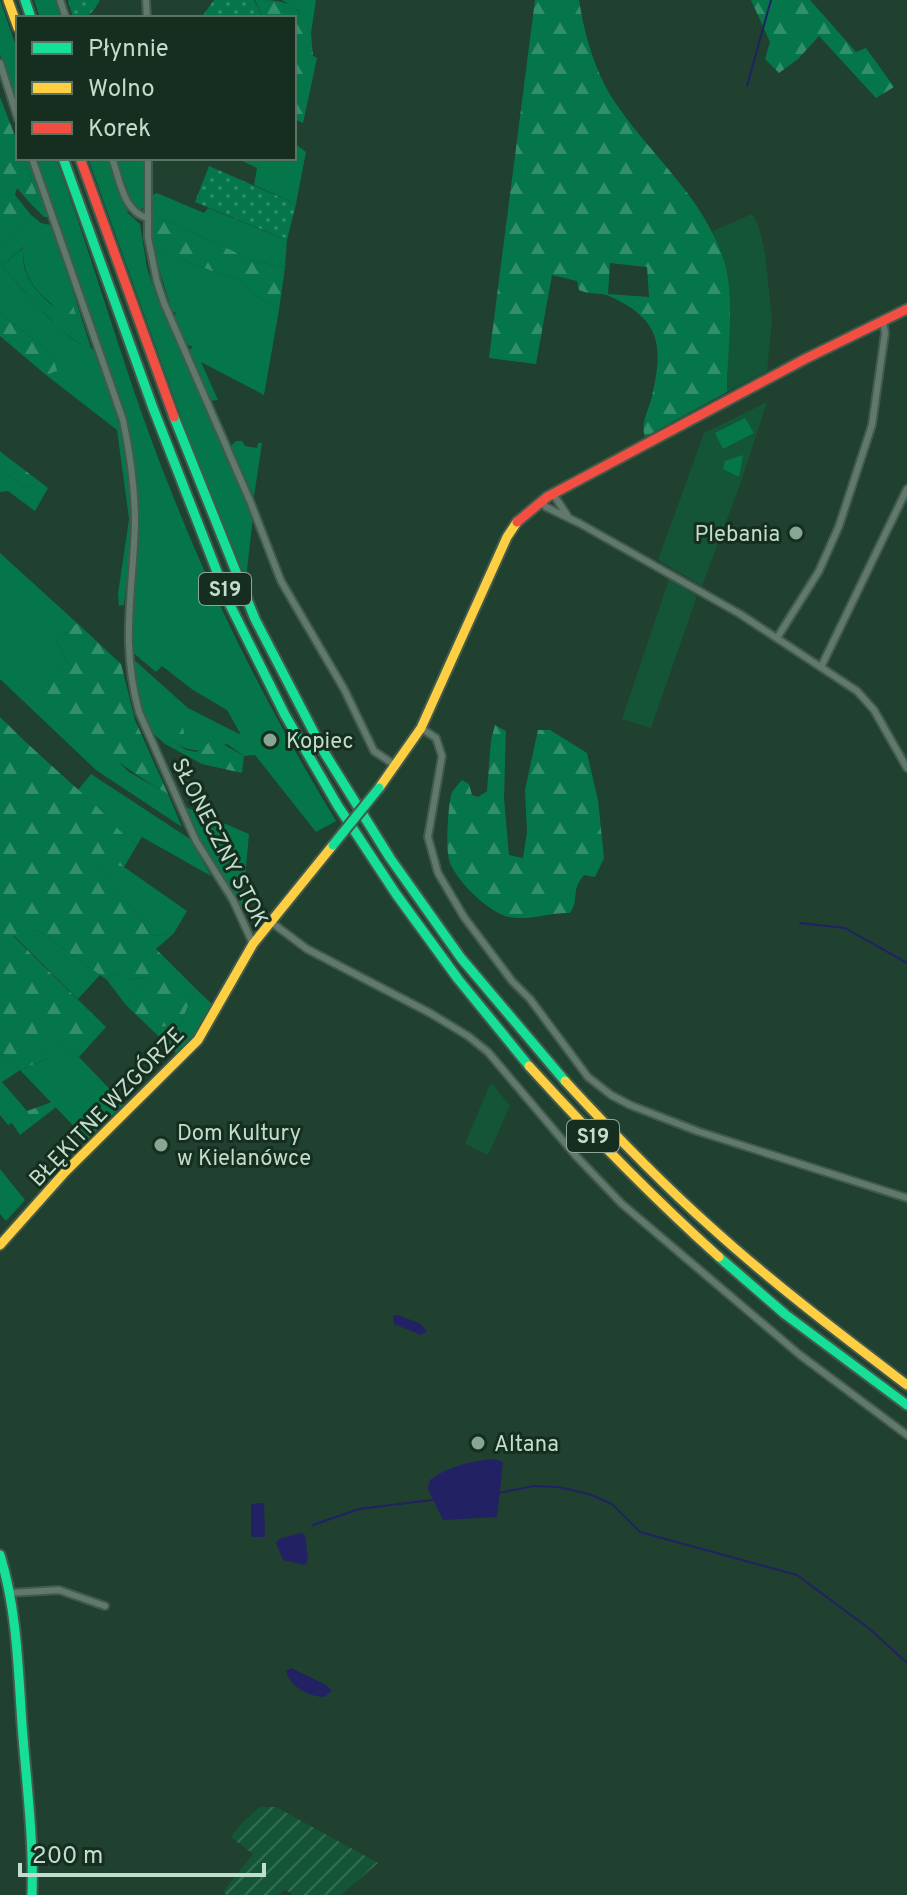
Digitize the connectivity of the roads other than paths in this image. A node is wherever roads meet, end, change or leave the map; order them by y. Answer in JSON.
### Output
{"nodes":[{"id":1,"x":8,"y":0,"type":"edge"},
{"id":2,"x":16,"y":22,"type":"edge"},
{"id":3,"x":0,"y":63,"type":"edge"},
{"id":4,"x":16,"y":113,"type":"edge"},
{"id":5,"x":33,"y":160,"type":"edge"},
{"id":6,"x":64,"y":160,"type":"edge"},
{"id":7,"x":81,"y":160,"type":"edge"},
{"id":8,"x":113,"y":160,"type":"edge"},
{"id":9,"x":148,"y":160,"type":"edge"},
{"id":10,"x":147,"y":218,"type":"junction"},
{"id":11,"x":907,"y":309,"type":"edge"},
{"id":12,"x":883,"y":320,"type":"junction"},
{"id":13,"x":907,"y":489,"type":"edge"},
{"id":14,"x":553,"y":494,"type":"junction"},
{"id":15,"x":541,"y":501,"type":"junction"},
{"id":16,"x":569,"y":517,"type":"junction"},
{"id":17,"x":777,"y":638,"type":"junction"},
{"id":18,"x":821,"y":667,"type":"junction"},
{"id":19,"x":421,"y":728,"type":"junction"},
{"id":20,"x":396,"y":766,"type":"junction"},
{"id":21,"x":907,"y":768,"type":"edge"},
{"id":22,"x":271,"y":922,"type":"junction"},
{"id":23,"x":253,"y":944,"type":"junction"},
{"id":24,"x":907,"y":1198,"type":"edge"},
{"id":25,"x":0,"y":1245,"type":"edge"},
{"id":26,"x":907,"y":1385,"type":"edge"},
{"id":27,"x":907,"y":1405,"type":"edge"},
{"id":28,"x":907,"y":1435,"type":"edge"},
{"id":29,"x":0,"y":1555,"type":"edge"},
{"id":30,"x":9,"y":1593,"type":"junction"},
{"id":31,"x":105,"y":1606,"type":"dead end"},
{"id":32,"x":32,"y":1895,"type":"edge"}],
"edges":[{"from":1,"to":2,"type":"main road"},
{"from":3,"to":4,"type":"street"},
{"from":5,"to":23,"type":"street","name":"SŁONECZNY STOK"},
{"from":6,"to":27,"type":"main road","number":"S19"},
{"from":7,"to":26,"type":"main road","number":"S19"},
{"from":8,"to":10,"type":"street"},
{"from":9,"to":10,"type":"street"},
{"from":10,"to":20,"type":"street"},
{"from":11,"to":12,"type":"main road","name":"BŁĘKITNE WZGÓRZE"},
{"from":12,"to":14,"type":"main road","name":"BŁĘKITNE WZGÓRZE"},
{"from":12,"to":17,"type":"street"},
{"from":13,"to":18,"type":"street"},
{"from":14,"to":15,"type":"main road","name":"BŁĘKITNE WZGÓRZE"},
{"from":14,"to":16,"type":"street"},
{"from":15,"to":16,"type":"street"},
{"from":15,"to":19,"type":"main road","name":"BŁĘKITNE WZGÓRZE"},
{"from":16,"to":17,"type":"street"},
{"from":17,"to":18,"type":"street"},
{"from":18,"to":21,"type":"street"},
{"from":19,"to":20,"type":"main road","name":"BŁĘKITNE WZGÓRZE"},
{"from":19,"to":24,"type":"street"},
{"from":20,"to":22,"type":"main road","name":"BŁĘKITNE WZGÓRZE","bridge":true},
{"from":22,"to":23,"type":"main road","name":"BŁĘKITNE WZGÓRZE"},
{"from":22,"to":28,"type":"street"},
{"from":23,"to":25,"type":"main road","name":"BŁĘKITNE WZGÓRZE"},
{"from":29,"to":30,"type":"main road"},
{"from":30,"to":31,"type":"street"},
{"from":30,"to":32,"type":"main road"}]}
